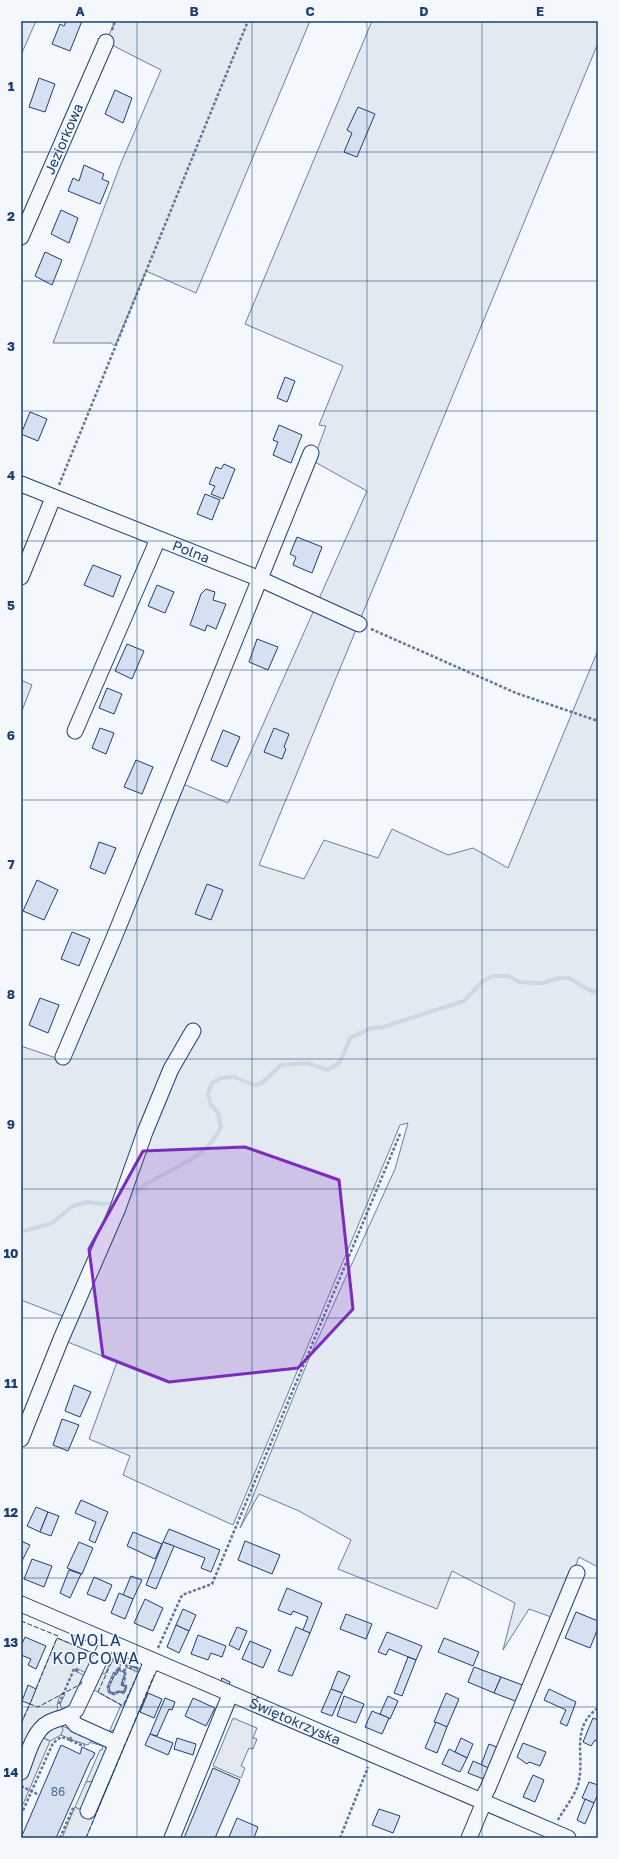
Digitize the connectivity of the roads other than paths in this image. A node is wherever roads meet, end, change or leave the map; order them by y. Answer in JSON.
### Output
{"nodes":[{"id":1,"x":106,"y":42,"type":"dead end"},
{"id":2,"x":21,"y":237,"type":"edge"},
{"id":3,"x":311,"y":453,"type":"dead end"},
{"id":4,"x":21,"y":484,"type":"edge"},
{"id":5,"x":53,"y":498,"type":"junction"},
{"id":6,"x":158,"y":539,"type":"junction"},
{"id":7,"x":21,"y":577,"type":"edge"},
{"id":8,"x":260,"y":579,"type":"junction"},
{"id":9,"x":359,"y":624,"type":"road end"},
{"id":10,"x":75,"y":731,"type":"dead end"},
{"id":11,"x":193,"y":1031,"type":"dead end"},
{"id":12,"x":63,"y":1057,"type":"dead end"},
{"id":13,"x":21,"y":1438,"type":"edge"},
{"id":14,"x":577,"y":1573,"type":"dead end"},
{"id":15,"x":21,"y":1604,"type":"edge"},
{"id":16,"x":108,"y":1642,"type":"junction"},
{"id":17,"x":152,"y":1661,"type":"junction"},
{"id":18,"x":230,"y":1695,"type":"junction"},
{"id":19,"x":72,"y":1721,"type":"junction"},
{"id":20,"x":116,"y":1744,"type":"junction"},
{"id":21,"x":21,"y":1772,"type":"edge"},
{"id":22,"x":482,"y":1802,"type":"junction"},
{"id":23,"x":88,"y":1811,"type":"dead end"},
{"id":24,"x":172,"y":1838,"type":"edge"},
{"id":25,"x":469,"y":1838,"type":"edge"},
{"id":26,"x":568,"y":1838,"type":"edge"}],
"edges":[{"from":1,"to":2,"type":"street","name":"Jeziorkowa"},
{"from":3,"to":8,"type":"street"},
{"from":4,"to":5,"type":"street","name":"Polna"},
{"from":5,"to":6,"type":"street","name":"Polna"},
{"from":5,"to":7,"type":"street"},
{"from":6,"to":8,"type":"street","name":"Polna"},
{"from":6,"to":10,"type":"street"},
{"from":8,"to":9,"type":"street","name":"Polna"},
{"from":8,"to":12,"type":"street"},
{"from":11,"to":13,"type":"street"},
{"from":14,"to":22,"type":"street"},
{"from":15,"to":16,"type":"street","name":"Świętokrzyska"},
{"from":16,"to":17,"type":"street","name":"Świętokrzyska"},
{"from":16,"to":19,"type":"street"},
{"from":17,"to":18,"type":"street","name":"Świętokrzyska"},
{"from":17,"to":20,"type":"street"},
{"from":18,"to":22,"type":"street","name":"Świętokrzyska"},
{"from":18,"to":24,"type":"street"},
{"from":19,"to":20,"type":"street"},
{"from":19,"to":21,"type":"street"},
{"from":20,"to":23,"type":"street"},
{"from":22,"to":25,"type":"street"},
{"from":22,"to":26,"type":"street","name":"Świętokrzyska"}]}
